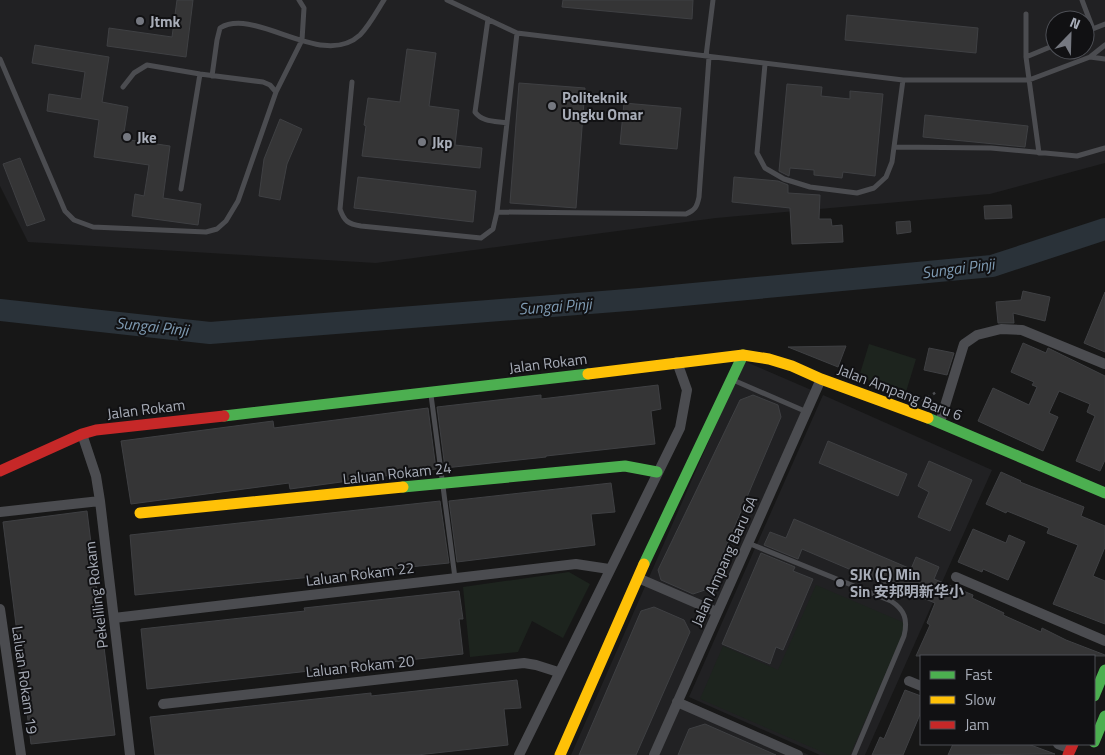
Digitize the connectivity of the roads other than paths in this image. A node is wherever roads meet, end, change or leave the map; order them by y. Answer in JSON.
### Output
{"nodes":[{"id":1,"x":299,"y":0,"type":"edge"},
{"id":2,"x":384,"y":0,"type":"edge"},
{"id":3,"x":447,"y":0,"type":"edge"},
{"id":4,"x":713,"y":0,"type":"edge"},
{"id":5,"x":1026,"y":14,"type":"dead end"},
{"id":6,"x":488,"y":19,"type":"junction"},
{"id":7,"x":517,"y":33,"type":"junction"},
{"id":8,"x":302,"y":40,"type":"junction"},
{"id":9,"x":1105,"y":45,"type":"edge"},
{"id":10,"x":1045,"y":49,"type":"edge"},
{"id":11,"x":1095,"y":53,"type":"edge"},
{"id":12,"x":707,"y":56,"type":"junction"},
{"id":13,"x":1026,"y":57,"type":"junction"},
{"id":14,"x":0,"y":59,"type":"edge"},
{"id":15,"x":1082,"y":60,"type":"edge"},
{"id":16,"x":765,"y":64,"type":"junction"},
{"id":17,"x":200,"y":74,"type":"junction"},
{"id":18,"x":212,"y":76,"type":"junction"},
{"id":19,"x":903,"y":80,"type":"junction"},
{"id":20,"x":1029,"y":80,"type":"junction"},
{"id":21,"x":352,"y":82,"type":"dead end"},
{"id":22,"x":123,"y":87,"type":"dead end"},
{"id":23,"x":276,"y":92,"type":"junction"},
{"id":24,"x":507,"y":123,"type":"junction"},
{"id":25,"x":894,"y":147,"type":"junction"},
{"id":26,"x":1105,"y":148,"type":"edge"},
{"id":27,"x":1039,"y":153,"type":"junction"},
{"id":28,"x":181,"y":189,"type":"dead end"},
{"id":29,"x":497,"y":212,"type":"junction"},
{"id":30,"x":743,"y":355,"type":"junction"},
{"id":31,"x":677,"y":362,"type":"junction"},
{"id":32,"x":1105,"y":364,"type":"edge"},
{"id":33,"x":730,"y":379,"type":"junction"},
{"id":34,"x":822,"y":379,"type":"junction"},
{"id":35,"x":431,"y":392,"type":"junction"},
{"id":36,"x":807,"y":412,"type":"junction"},
{"id":37,"x":940,"y":422,"type":"junction"},
{"id":38,"x":82,"y":434,"type":"junction"},
{"id":39,"x":0,"y":471,"type":"edge"},
{"id":40,"x":657,"y":472,"type":"junction"},
{"id":41,"x":443,"y":483,"type":"junction"},
{"id":42,"x":1105,"y":493,"type":"edge"},
{"id":43,"x":100,"y":500,"type":"junction"},
{"id":44,"x":0,"y":512,"type":"edge"},
{"id":45,"x":140,"y":513,"type":"dead end"},
{"id":46,"x":748,"y":543,"type":"junction"},
{"id":47,"x":609,"y":569,"type":"junction"},
{"id":48,"x":956,"y":577,"type":"dead end"},
{"id":49,"x":455,"y":578,"type":"junction"},
{"id":50,"x":638,"y":578,"type":"junction"},
{"id":51,"x":0,"y":609,"type":"edge"},
{"id":52,"x":717,"y":612,"type":"junction"},
{"id":53,"x":114,"y":618,"type":"junction"},
{"id":54,"x":1105,"y":641,"type":"edge"},
{"id":55,"x":1105,"y":670,"type":"edge"},
{"id":56,"x":558,"y":672,"type":"junction"},
{"id":57,"x":909,"y":681,"type":"dead end"},
{"id":58,"x":920,"y":686,"type":"edge"},
{"id":59,"x":1095,"y":694,"type":"edge"},
{"id":60,"x":677,"y":702,"type":"junction"},
{"id":61,"x":163,"y":704,"type":"dead end"},
{"id":62,"x":1105,"y":716,"type":"edge"},
{"id":63,"x":1095,"y":738,"type":"edge"},
{"id":64,"x":21,"y":755,"type":"edge"},
{"id":65,"x":130,"y":755,"type":"edge"},
{"id":66,"x":519,"y":755,"type":"edge"},
{"id":67,"x":560,"y":755,"type":"edge"},
{"id":68,"x":654,"y":755,"type":"edge"},
{"id":69,"x":798,"y":755,"type":"edge"},
{"id":70,"x":854,"y":755,"type":"edge"}],
"edges":[{"from":1,"to":8,"type":"lane"},
{"from":2,"to":8,"type":"lane"},
{"from":3,"to":6,"type":"lane"},
{"from":4,"to":12,"type":"lane"},
{"from":5,"to":13,"type":"lane"},
{"from":6,"to":7,"type":"lane"},
{"from":6,"to":24,"type":"lane"},
{"from":7,"to":12,"type":"lane"},
{"from":7,"to":24,"type":"lane"},
{"from":8,"to":18,"type":"lane"},
{"from":8,"to":23,"type":"lane"},
{"from":9,"to":11,"type":"lane"},
{"from":10,"to":13,"type":"lane"},
{"from":12,"to":16,"type":"lane"},
{"from":12,"to":29,"type":"lane"},
{"from":13,"to":20,"type":"lane"},
{"from":14,"to":23,"type":"lane"},
{"from":15,"to":20,"type":"lane"},
{"from":16,"to":19,"type":"lane"},
{"from":16,"to":25,"type":"lane"},
{"from":17,"to":18,"type":"lane"},
{"from":17,"to":22,"type":"lane"},
{"from":17,"to":28,"type":"lane"},
{"from":18,"to":23,"type":"lane"},
{"from":19,"to":20,"type":"lane"},
{"from":19,"to":25,"type":"lane"},
{"from":20,"to":27,"type":"lane"},
{"from":21,"to":29,"type":"lane"},
{"from":24,"to":29,"type":"lane"},
{"from":25,"to":27,"type":"lane"},
{"from":26,"to":27,"type":"lane"},
{"from":30,"to":31,"type":"main road","name":"Jalan Ampang Baru 6"},
{"from":30,"to":33,"type":"main road"},
{"from":30,"to":34,"type":"main road","name":"Jalan Ampang Baru 6"},
{"from":31,"to":35,"type":"main road","name":"Jalan Rokam"},
{"from":31,"to":40,"type":"street"},
{"from":32,"to":37,"type":"street"},
{"from":33,"to":36,"type":"lane"},
{"from":33,"to":50,"type":"main road"},
{"from":34,"to":36,"type":"street","name":"Jalan Ampang Baru 6A"},
{"from":34,"to":37,"type":"main road","name":"Jalan Ampang Baru 6"},
{"from":35,"to":38,"type":"main road","name":"Jalan Rokam"},
{"from":35,"to":41,"type":"lane"},
{"from":36,"to":46,"type":"street","name":"Jalan Ampang Baru 6A"},
{"from":37,"to":42,"type":"main road","name":"Jalan Ampang Baru 6"},
{"from":38,"to":39,"type":"main road","name":"Jalan Rokam"},
{"from":38,"to":43,"type":"street","name":"Pekeliling Rokam"},
{"from":40,"to":41,"type":"main road","name":"Laluan Rokam 24"},
{"from":40,"to":47,"type":"street"},
{"from":41,"to":45,"type":"main road","name":"Laluan Rokam 24"},
{"from":41,"to":49,"type":"lane"},
{"from":43,"to":44,"type":"street"},
{"from":43,"to":53,"type":"street","name":"Pekeliling Rokam"},
{"from":46,"to":52,"type":"street","name":"Jalan Ampang Baru 6A"},
{"from":46,"to":70,"type":"lane"},
{"from":47,"to":49,"type":"street","name":"Laluan Rokam 22"},
{"from":47,"to":56,"type":"street"},
{"from":48,"to":54,"type":"street"},
{"from":49,"to":53,"type":"street","name":"Laluan Rokam 22"},
{"from":50,"to":52,"type":"street"},
{"from":50,"to":67,"type":"main road"},
{"from":51,"to":64,"type":"street","name":"Laluan Rokam 19"},
{"from":52,"to":60,"type":"street","name":"Jalan Ampang Baru 6A"},
{"from":53,"to":65,"type":"street","name":"Pekeliling Rokam"},
{"from":55,"to":59,"type":"main road"},
{"from":56,"to":61,"type":"street","name":"Laluan Rokam 20"},
{"from":56,"to":66,"type":"street"},
{"from":57,"to":58,"type":"street"},
{"from":60,"to":68,"type":"street","name":"Jalan Ampang Baru 6A"},
{"from":60,"to":69,"type":"street"},
{"from":62,"to":63,"type":"main road"}]}
